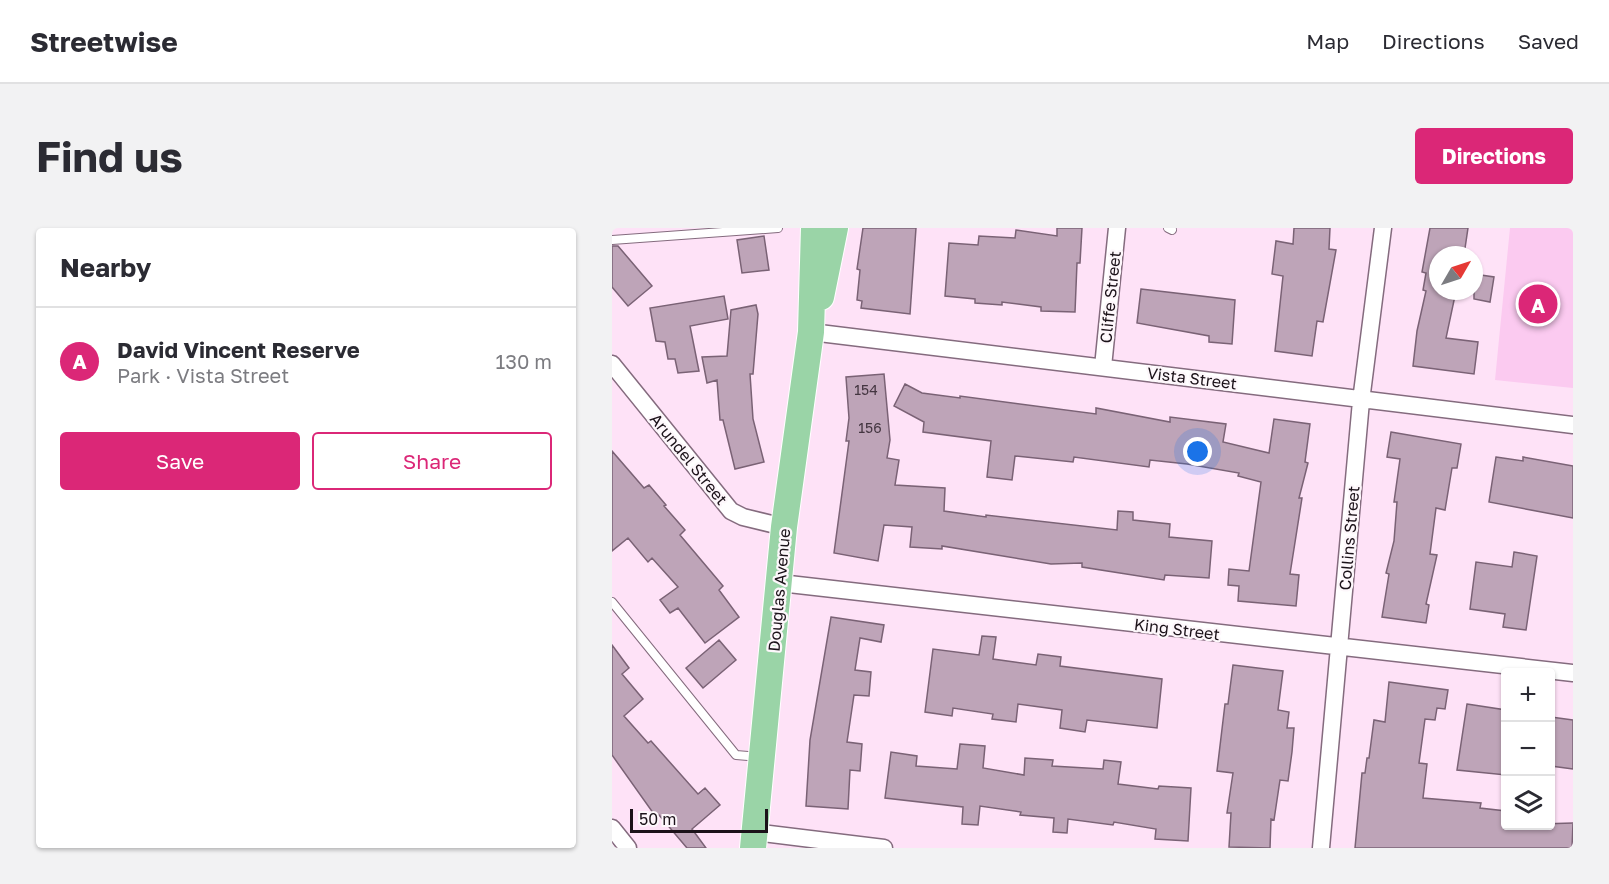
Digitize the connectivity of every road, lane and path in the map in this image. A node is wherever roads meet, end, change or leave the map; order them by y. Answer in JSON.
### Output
{"nodes":[{"id":1,"x":778,"y":228,"type":"edge"},
{"id":2,"x":817,"y":228,"type":"edge"},
{"id":3,"x":1117,"y":228,"type":"edge"},
{"id":4,"x":1383,"y":228,"type":"edge"},
{"id":5,"x":612,"y":240,"type":"edge"},
{"id":6,"x":811,"y":332,"type":"junction"},
{"id":7,"x":612,"y":363,"type":"edge"},
{"id":8,"x":1103,"y":367,"type":"junction"},
{"id":9,"x":1361,"y":401,"type":"junction"},
{"id":10,"x":1573,"y":425,"type":"edge"},
{"id":11,"x":784,"y":527,"type":"junction"},
{"id":12,"x":780,"y":583,"type":"junction"},
{"id":13,"x":612,"y":602,"type":"edge"},
{"id":14,"x":1339,"y":648,"type":"junction"},
{"id":15,"x":1573,"y":673,"type":"edge"},
{"id":16,"x":762,"y":757,"type":"junction"},
{"id":17,"x":612,"y":828,"type":"edge"},
{"id":18,"x":754,"y":840,"type":"edge"},
{"id":19,"x":628,"y":848,"type":"edge"},
{"id":20,"x":884,"y":848,"type":"edge"},
{"id":21,"x":1321,"y":848,"type":"edge"}],
"edges":[{"from":1,"to":5,"type":"lane"},
{"from":2,"to":6,"type":"main road","name":"Douglas Avenue"},
{"from":3,"to":8,"type":"street","name":"Cliffe Street"},
{"from":4,"to":9,"type":"street","name":"Collins Street"},
{"from":6,"to":8,"type":"street","name":"Vista Street"},
{"from":6,"to":11,"type":"main road","name":"Douglas Avenue"},
{"from":7,"to":11,"type":"street","name":"Arundel Street"},
{"from":8,"to":9,"type":"street","name":"Vista Street"},
{"from":9,"to":10,"type":"street","name":"Vista Street"},
{"from":9,"to":14,"type":"street","name":"Collins Street"},
{"from":11,"to":12,"type":"main road","name":"Douglas Avenue"},
{"from":12,"to":14,"type":"street","name":"King Street"},
{"from":12,"to":16,"type":"main road","name":"Douglas Avenue"},
{"from":13,"to":16,"type":"lane"},
{"from":14,"to":15,"type":"street","name":"King Street"},
{"from":14,"to":21,"type":"street","name":"Collins Street"},
{"from":16,"to":18,"type":"main road","name":"Douglas Avenue"},
{"from":17,"to":19,"type":"street"},
{"from":18,"to":20,"type":"street"}]}
